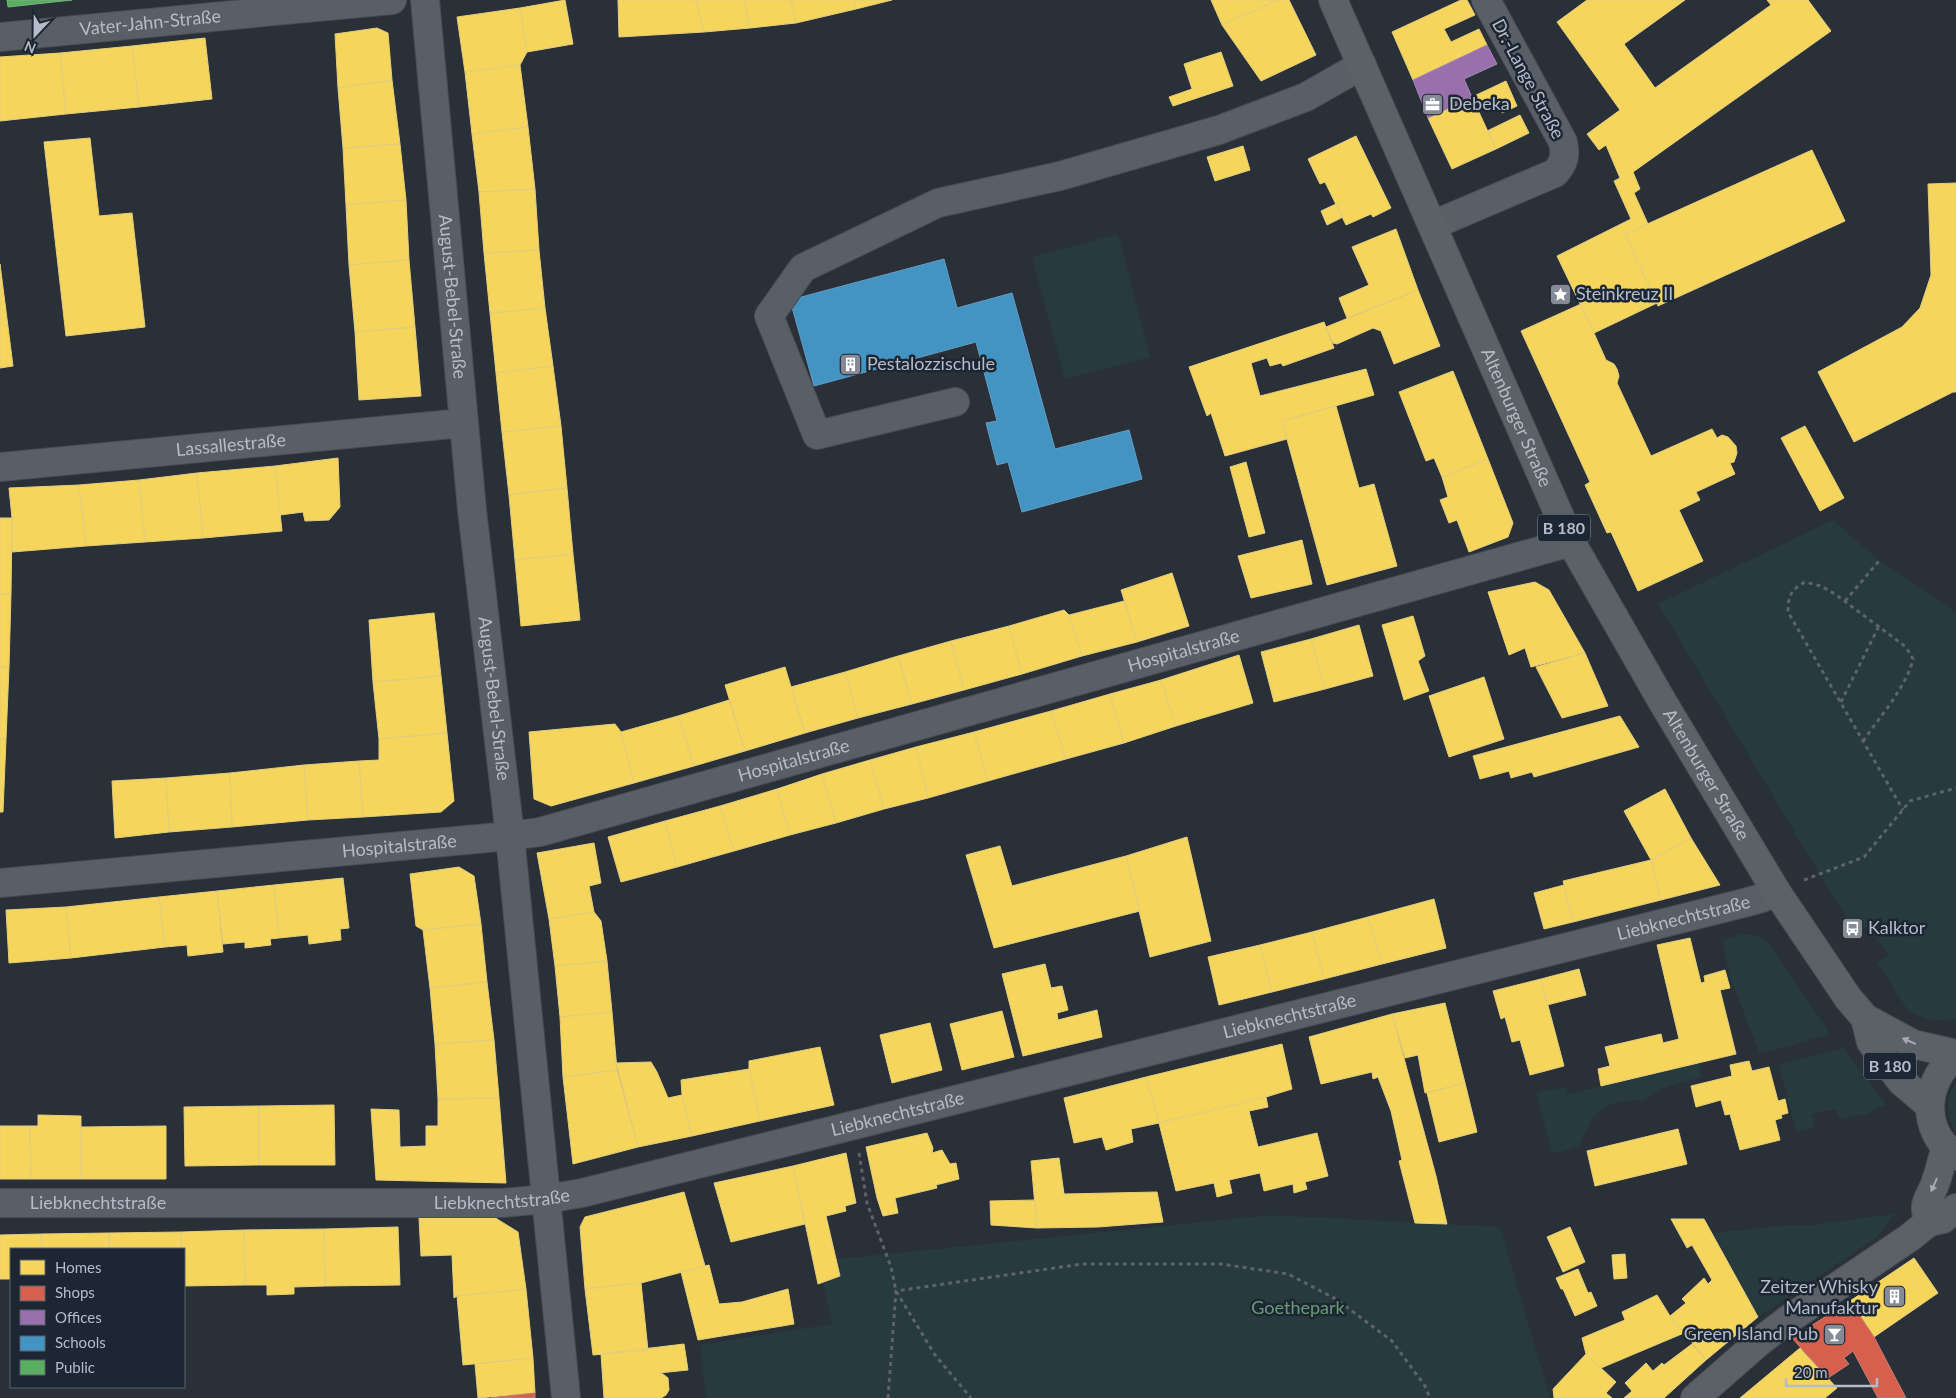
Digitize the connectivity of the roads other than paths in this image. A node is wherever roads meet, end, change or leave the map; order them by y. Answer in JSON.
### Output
{"nodes":[{"id":1,"x":392,"y":0,"type":"edge"},
{"id":2,"x":425,"y":0,"type":"edge"},
{"id":3,"x":1333,"y":0,"type":"edge"},
{"id":4,"x":1486,"y":0,"type":"edge"},
{"id":5,"x":0,"y":37,"type":"edge"},
{"id":6,"x":1362,"y":65,"type":"junction"},
{"id":7,"x":1433,"y":225,"type":"junction"},
{"id":8,"x":955,"y":402,"type":"dead end"},
{"id":9,"x":463,"y":423,"type":"junction"},
{"id":10,"x":0,"y":467,"type":"edge"},
{"id":11,"x":1570,"y":542,"type":"junction"},
{"id":12,"x":510,"y":836,"type":"junction"},
{"id":13,"x":0,"y":883,"type":"edge"},
{"id":14,"x":1776,"y":891,"type":"junction"},
{"id":15,"x":1865,"y":1018,"type":"junction"},
{"id":16,"x":1956,"y":1055,"type":"edge"},
{"id":17,"x":1929,"y":1106,"type":"junction"},
{"id":18,"x":1951,"y":1151,"type":"edge"},
{"id":19,"x":546,"y":1199,"type":"junction"},
{"id":20,"x":0,"y":1203,"type":"edge"},
{"id":21,"x":1956,"y":1208,"type":"edge"},
{"id":22,"x":1928,"y":1222,"type":"junction"},
{"id":23,"x":566,"y":1398,"type":"edge"},
{"id":24,"x":1695,"y":1398,"type":"edge"}],
"edges":[{"from":1,"to":5,"type":"street","name":"Vater-Jahn-Straße"},
{"from":2,"to":9,"type":"street","name":"August-Bebel-Straße"},
{"from":3,"to":6,"type":"main road","name":"Altenburger Straße","number":"B 180"},
{"from":4,"to":7,"type":"street","name":"Dr.-Lange Straße"},
{"from":6,"to":7,"type":"main road","name":"Altenburger Straße","number":"B 180"},
{"from":6,"to":8,"type":"street"},
{"from":7,"to":11,"type":"main road","name":"Altenburger Straße","number":"B 180"},
{"from":9,"to":10,"type":"street","name":"Lassallestraße"},
{"from":9,"to":12,"type":"street","name":"August-Bebel-Straße"},
{"from":11,"to":12,"type":"street","name":"Hospitalstraße"},
{"from":11,"to":14,"type":"main road","name":"Altenburger Straße","number":"B 180"},
{"from":12,"to":13,"type":"street","name":"Hospitalstraße"},
{"from":12,"to":19,"type":"street","name":"August-Bebel-Straße"},
{"from":14,"to":15,"type":"main road","name":"Altenburger Straße","number":"B 180"},
{"from":14,"to":19,"type":"street","name":"Liebknechtstraße"},
{"from":16,"to":15,"type":"main road","name":"Altenburger Straße","number":"B 180","one_way":true},
{"from":15,"to":17,"type":"main road","name":"Altenburger Straße","number":"B 180"},
{"from":16,"to":17,"type":"main road"},
{"from":17,"to":18,"type":"main road"},
{"from":18,"to":22,"type":"main road","one_way":true},
{"from":19,"to":20,"type":"street","name":"Liebknechtstraße"},
{"from":19,"to":23,"type":"street","name":"August-Bebel-Straße"},
{"from":21,"to":22,"type":"main road"},
{"from":22,"to":24,"type":"main road"}]}
